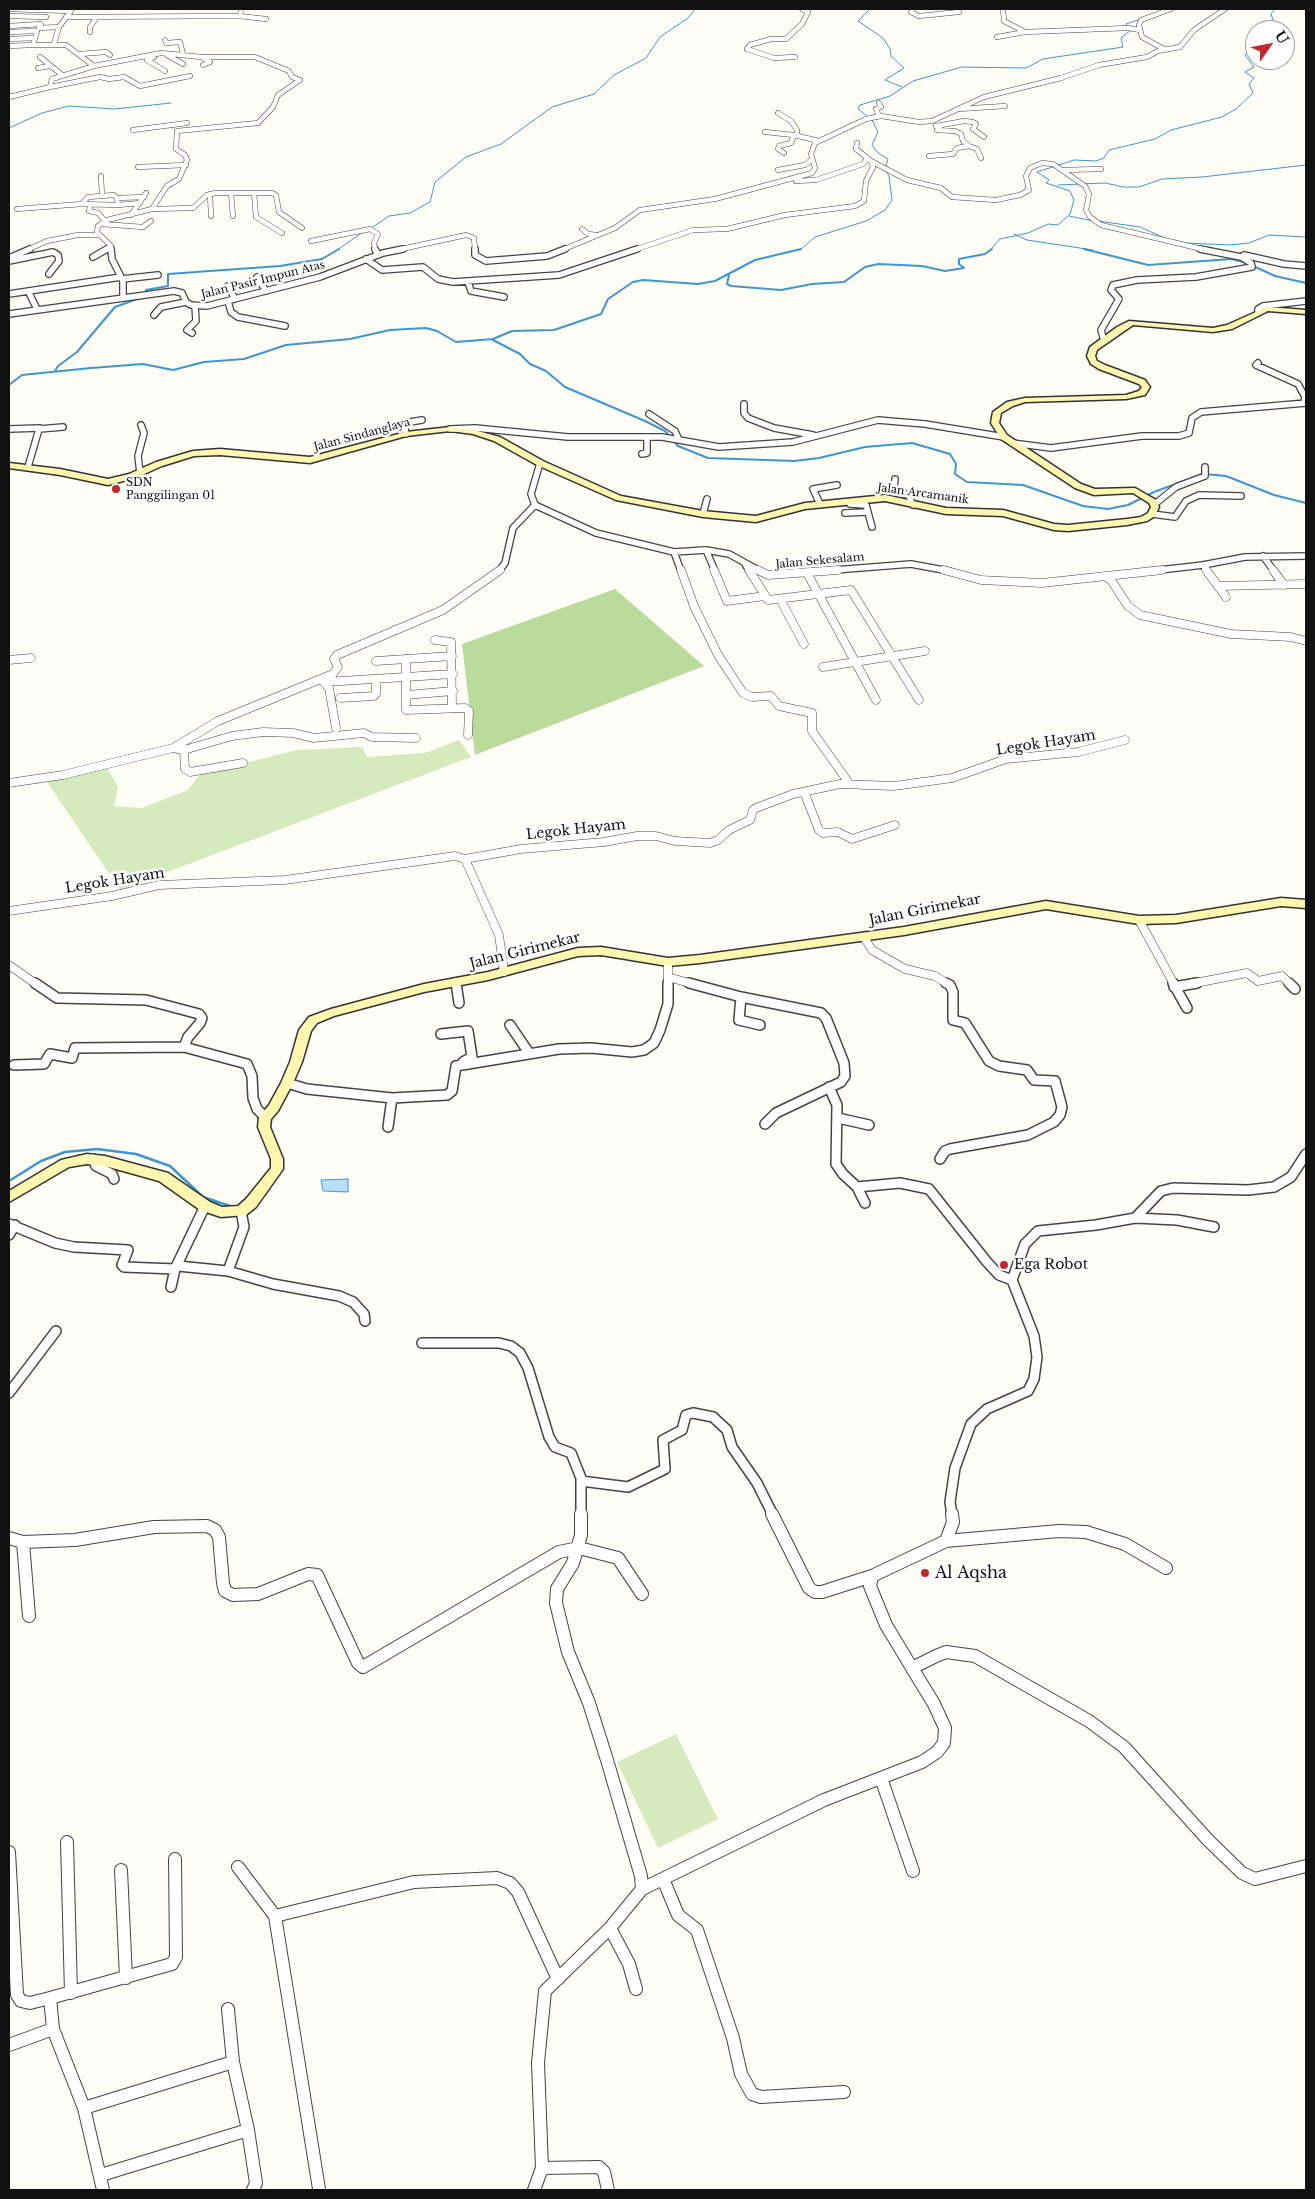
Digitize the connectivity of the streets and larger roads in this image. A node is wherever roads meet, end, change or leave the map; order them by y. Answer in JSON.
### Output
{"nodes":[{"id":1,"x":9,"y":9,"type":"edge"},
{"id":2,"x":242,"y":9,"type":"edge"},
{"id":3,"x":802,"y":9,"type":"edge"},
{"id":4,"x":913,"y":9,"type":"edge"},
{"id":5,"x":922,"y":9,"type":"edge"},
{"id":6,"x":1003,"y":9,"type":"edge"},
{"id":7,"x":1171,"y":9,"type":"edge"},
{"id":8,"x":1225,"y":9,"type":"edge"},
{"id":9,"x":50,"y":10,"type":"edge"},
{"id":10,"x":72,"y":10,"type":"edge"},
{"id":11,"x":141,"y":11,"type":"dead end"},
{"id":12,"x":959,"y":12,"type":"dead end"},
{"id":13,"x":932,"y":15,"type":"junction"},
{"id":14,"x":9,"y":16,"type":"edge"},
{"id":15,"x":46,"y":16,"type":"junction"},
{"id":16,"x":239,"y":16,"type":"junction"},
{"id":17,"x":66,"y":17,"type":"junction"},
{"id":18,"x":140,"y":17,"type":"junction"},
{"id":19,"x":96,"y":18,"type":"junction"},
{"id":20,"x":266,"y":19,"type":"dead end"},
{"id":21,"x":9,"y":24,"type":"edge"},
{"id":22,"x":59,"y":27,"type":"junction"},
{"id":23,"x":39,"y":28,"type":"junction"},
{"id":24,"x":1140,"y":30,"type":"junction"},
{"id":25,"x":9,"y":32,"type":"edge"},
{"id":26,"x":90,"y":32,"type":"dead end"},
{"id":27,"x":1025,"y":32,"type":"junction"},
{"id":28,"x":997,"y":37,"type":"dead end"},
{"id":29,"x":35,"y":38,"type":"junction"},
{"id":30,"x":9,"y":39,"type":"edge"},
{"id":31,"x":165,"y":40,"type":"dead end"},
{"id":32,"x":54,"y":44,"type":"junction"},
{"id":33,"x":24,"y":45,"type":"junction"},
{"id":34,"x":33,"y":45,"type":"junction"},
{"id":35,"x":9,"y":46,"type":"edge"},
{"id":36,"x":1164,"y":49,"type":"junction"},
{"id":37,"x":9,"y":51,"type":"edge"},
{"id":38,"x":80,"y":54,"type":"junction"},
{"id":39,"x":165,"y":54,"type":"junction"},
{"id":40,"x":183,"y":54,"type":"junction"},
{"id":41,"x":110,"y":55,"type":"dead end"},
{"id":42,"x":40,"y":57,"type":"dead end"},
{"id":43,"x":202,"y":57,"type":"junction"},
{"id":44,"x":795,"y":58,"type":"dead end"},
{"id":45,"x":183,"y":64,"type":"dead end"},
{"id":46,"x":203,"y":64,"type":"dead end"},
{"id":47,"x":50,"y":66,"type":"junction"},
{"id":48,"x":94,"y":66,"type":"junction"},
{"id":49,"x":38,"y":68,"type":"dead end"},
{"id":50,"x":165,"y":70,"type":"dead end"},
{"id":51,"x":62,"y":75,"type":"junction"},
{"id":52,"x":190,"y":76,"type":"dead end"},
{"id":53,"x":50,"y":85,"type":"junction"},
{"id":54,"x":9,"y":91,"type":"edge"},
{"id":55,"x":9,"y":97,"type":"edge"},
{"id":56,"x":879,"y":103,"type":"dead end"},
{"id":57,"x":1004,"y":106,"type":"dead end"},
{"id":58,"x":956,"y":109,"type":"junction"},
{"id":59,"x":934,"y":111,"type":"dead end"},
{"id":60,"x":778,"y":113,"type":"dead end"},
{"id":61,"x":944,"y":114,"type":"junction"},
{"id":62,"x":879,"y":116,"type":"junction"},
{"id":63,"x":919,"y":122,"type":"junction"},
{"id":64,"x":209,"y":127,"type":"junction"},
{"id":65,"x":940,"y":127,"type":"junction"},
{"id":66,"x":132,"y":130,"type":"dead end"},
{"id":67,"x":765,"y":132,"type":"dead end"},
{"id":68,"x":796,"y":135,"type":"junction"},
{"id":69,"x":984,"y":137,"type":"dead end"},
{"id":70,"x":819,"y":141,"type":"junction"},
{"id":71,"x":857,"y":143,"type":"dead end"},
{"id":72,"x":969,"y":146,"type":"junction"},
{"id":73,"x":784,"y":154,"type":"dead end"},
{"id":74,"x":929,"y":156,"type":"dead end"},
{"id":75,"x":981,"y":158,"type":"dead end"},
{"id":76,"x":811,"y":160,"type":"junction"},
{"id":77,"x":870,"y":160,"type":"junction"},
{"id":78,"x":186,"y":164,"type":"junction"},
{"id":79,"x":138,"y":167,"type":"dead end"},
{"id":80,"x":1058,"y":168,"type":"junction"},
{"id":81,"x":1102,"y":169,"type":"dead end"},
{"id":82,"x":778,"y":170,"type":"dead end"},
{"id":83,"x":101,"y":176,"type":"dead end"},
{"id":84,"x":784,"y":180,"type":"junction"},
{"id":85,"x":907,"y":180,"type":"junction"},
{"id":86,"x":923,"y":189,"type":"dead end"},
{"id":87,"x":231,"y":192,"type":"junction"},
{"id":88,"x":254,"y":193,"type":"junction"},
{"id":89,"x":210,"y":194,"type":"junction"},
{"id":90,"x":102,"y":196,"type":"junction"},
{"id":91,"x":117,"y":198,"type":"junction"},
{"id":92,"x":140,"y":203,"type":"junction"},
{"id":93,"x":82,"y":204,"type":"junction"},
{"id":94,"x":118,"y":205,"type":"junction"},
{"id":95,"x":90,"y":206,"type":"junction"},
{"id":96,"x":17,"y":209,"type":"dead end"},
{"id":97,"x":152,"y":209,"type":"junction"},
{"id":98,"x":131,"y":215,"type":"junction"},
{"id":99,"x":211,"y":216,"type":"dead end"},
{"id":100,"x":233,"y":216,"type":"dead end"},
{"id":101,"x":151,"y":221,"type":"dead end"},
{"id":102,"x":103,"y":222,"type":"junction"},
{"id":103,"x":302,"y":228,"type":"dead end"},
{"id":104,"x":582,"y":229,"type":"dead end"},
{"id":105,"x":282,"y":233,"type":"dead end"},
{"id":106,"x":100,"y":235,"type":"junction"},
{"id":107,"x":597,"y":236,"type":"junction"},
{"id":108,"x":311,"y":241,"type":"dead end"},
{"id":109,"x":111,"y":246,"type":"junction"},
{"id":110,"x":378,"y":255,"type":"junction"},
{"id":111,"x":1234,"y":256,"type":"junction"},
{"id":112,"x":93,"y":257,"type":"dead end"},
{"id":113,"x":9,"y":259,"type":"edge"},
{"id":114,"x":366,"y":259,"type":"junction"},
{"id":115,"x":1306,"y":266,"type":"edge"},
{"id":116,"x":48,"y":274,"type":"dead end"},
{"id":117,"x":158,"y":275,"type":"dead end"},
{"id":118,"x":257,"y":276,"type":"dead end"},
{"id":119,"x":121,"y":278,"type":"junction"},
{"id":120,"x":468,"y":282,"type":"junction"},
{"id":121,"x":228,"y":286,"type":"dead end"},
{"id":122,"x":266,"y":291,"type":"junction"},
{"id":123,"x":9,"y":294,"type":"edge"},
{"id":124,"x":30,"y":295,"type":"dead end"},
{"id":125,"x":124,"y":297,"type":"junction"},
{"id":126,"x":504,"y":297,"type":"dead end"},
{"id":127,"x":235,"y":299,"type":"junction"},
{"id":128,"x":228,"y":301,"type":"junction"},
{"id":129,"x":1306,"y":301,"type":"edge"},
{"id":130,"x":186,"y":302,"type":"junction"},
{"id":131,"x":195,"y":306,"type":"junction"},
{"id":132,"x":37,"y":309,"type":"junction"},
{"id":133,"x":1258,"y":312,"type":"junction"},
{"id":134,"x":1306,"y":312,"type":"edge"},
{"id":135,"x":9,"y":314,"type":"edge"},
{"id":136,"x":154,"y":315,"type":"dead end"},
{"id":137,"x":285,"y":326,"type":"dead end"},
{"id":138,"x":192,"y":333,"type":"dead end"},
{"id":139,"x":1104,"y":341,"type":"junction"},
{"id":140,"x":1258,"y":363,"type":"dead end"},
{"id":141,"x":1305,"y":403,"type":"edge"},
{"id":142,"x":744,"y":404,"type":"dead end"},
{"id":143,"x":649,"y":414,"type":"dead end"},
{"id":144,"x":422,"y":420,"type":"dead end"},
{"id":145,"x":141,"y":425,"type":"dead end"},
{"id":146,"x":63,"y":427,"type":"dead end"},
{"id":147,"x":40,"y":428,"type":"junction"},
{"id":148,"x":9,"y":429,"type":"edge"},
{"id":149,"x":450,"y":429,"type":"junction"},
{"id":150,"x":406,"y":434,"type":"junction"},
{"id":151,"x":814,"y":435,"type":"junction"},
{"id":152,"x":647,"y":437,"type":"junction"},
{"id":153,"x":1004,"y":437,"type":"junction"},
{"id":154,"x":680,"y":440,"type":"junction"},
{"id":155,"x":1012,"y":443,"type":"junction"},
{"id":156,"x":642,"y":454,"type":"dead end"},
{"id":157,"x":540,"y":463,"type":"junction"},
{"id":158,"x":9,"y":466,"type":"edge"},
{"id":159,"x":28,"y":467,"type":"junction"},
{"id":160,"x":1205,"y":467,"type":"dead end"},
{"id":161,"x":140,"y":473,"type":"junction"},
{"id":162,"x":895,"y":479,"type":"dead end"},
{"id":163,"x":837,"y":484,"type":"dead end"},
{"id":164,"x":1241,"y":496,"type":"dead end"},
{"id":165,"x":707,"y":499,"type":"dead end"},
{"id":166,"x":838,"y":502,"type":"junction"},
{"id":167,"x":820,"y":504,"type":"junction"},
{"id":168,"x":1155,"y":504,"type":"junction"},
{"id":169,"x":912,"y":505,"type":"junction"},
{"id":170,"x":536,"y":506,"type":"junction"},
{"id":171,"x":868,"y":512,"type":"junction"},
{"id":172,"x":845,"y":513,"type":"dead end"},
{"id":173,"x":703,"y":514,"type":"junction"},
{"id":174,"x":1152,"y":514,"type":"junction"},
{"id":175,"x":872,"y":527,"type":"dead end"},
{"id":176,"x":706,"y":550,"type":"junction"},
{"id":177,"x":674,"y":552,"type":"junction"},
{"id":178,"x":1263,"y":556,"type":"junction"},
{"id":179,"x":1306,"y":556,"type":"edge"},
{"id":180,"x":744,"y":562,"type":"junction"},
{"id":181,"x":1203,"y":565,"type":"junction"},
{"id":182,"x":807,"y":573,"type":"junction"},
{"id":183,"x":1104,"y":576,"type":"junction"},
{"id":184,"x":1306,"y":584,"type":"edge"},
{"id":185,"x":1284,"y":585,"type":"junction"},
{"id":186,"x":1220,"y":586,"type":"junction"},
{"id":187,"x":818,"y":594,"type":"junction"},
{"id":188,"x":765,"y":596,"type":"junction"},
{"id":189,"x":1226,"y":597,"type":"dead end"},
{"id":190,"x":780,"y":599,"type":"junction"},
{"id":191,"x":435,"y":640,"type":"dead end"},
{"id":192,"x":1306,"y":641,"type":"edge"},
{"id":193,"x":804,"y":644,"type":"dead end"},
{"id":194,"x":925,"y":651,"type":"dead end"},
{"id":195,"x":452,"y":656,"type":"junction"},
{"id":196,"x":892,"y":657,"type":"junction"},
{"id":197,"x":31,"y":658,"type":"dead end"},
{"id":198,"x":406,"y":659,"type":"junction"},
{"id":199,"x":9,"y":660,"type":"edge"},
{"id":200,"x":376,"y":661,"type":"dead end"},
{"id":201,"x":856,"y":662,"type":"junction"},
{"id":202,"x":823,"y":667,"type":"dead end"},
{"id":203,"x":453,"y":674,"type":"junction"},
{"id":204,"x":406,"y":677,"type":"junction"},
{"id":205,"x":376,"y":679,"type":"junction"},
{"id":206,"x":322,"y":681,"type":"junction"},
{"id":207,"x":453,"y":691,"type":"junction"},
{"id":208,"x":406,"y":695,"type":"junction"},
{"id":209,"x":340,"y":698,"type":"dead end"},
{"id":210,"x":876,"y":700,"type":"dead end"},
{"id":211,"x":919,"y":700,"type":"dead end"},
{"id":212,"x":452,"y":708,"type":"junction"},
{"id":213,"x":336,"y":728,"type":"dead end"},
{"id":214,"x":468,"y":735,"type":"dead end"},
{"id":215,"x":416,"y":738,"type":"dead end"},
{"id":216,"x":1125,"y":740,"type":"dead end"},
{"id":217,"x":173,"y":748,"type":"junction"},
{"id":218,"x":184,"y":750,"type":"junction"},
{"id":219,"x":243,"y":763,"type":"dead end"},
{"id":220,"x":9,"y":783,"type":"edge"},
{"id":221,"x":849,"y":784,"type":"junction"},
{"id":222,"x":804,"y":792,"type":"junction"},
{"id":223,"x":895,"y":825,"type":"dead end"},
{"id":224,"x":465,"y":859,"type":"junction"},
{"id":225,"x":1306,"y":904,"type":"edge"},
{"id":226,"x":9,"y":911,"type":"edge"},
{"id":227,"x":1138,"y":920,"type":"junction"},
{"id":228,"x":864,"y":937,"type":"junction"},
{"id":229,"x":668,"y":962,"type":"junction"},
{"id":230,"x":9,"y":964,"type":"edge"},
{"id":231,"x":504,"y":972,"type":"junction"},
{"id":232,"x":668,"y":977,"type":"junction"},
{"id":233,"x":456,"y":982,"type":"junction"},
{"id":234,"x":1174,"y":987,"type":"junction"},
{"id":235,"x":1295,"y":988,"type":"dead end"},
{"id":236,"x":741,"y":997,"type":"junction"},
{"id":237,"x":459,"y":1003,"type":"dead end"},
{"id":238,"x":1187,"y":1008,"type":"dead end"},
{"id":239,"x":510,"y":1025,"type":"dead end"},
{"id":240,"x":760,"y":1025,"type":"dead end"},
{"id":241,"x":441,"y":1034,"type":"dead end"},
{"id":242,"x":184,"y":1047,"type":"junction"},
{"id":243,"x":529,"y":1053,"type":"junction"},
{"id":244,"x":14,"y":1065,"type":"dead end"},
{"id":245,"x":456,"y":1066,"type":"junction"},
{"id":246,"x":287,"y":1083,"type":"junction"},
{"id":247,"x":828,"y":1087,"type":"junction"},
{"id":248,"x":392,"y":1098,"type":"junction"},
{"id":249,"x":265,"y":1117,"type":"junction"},
{"id":250,"x":838,"y":1118,"type":"junction"},
{"id":251,"x":765,"y":1124,"type":"dead end"},
{"id":252,"x":869,"y":1126,"type":"dead end"},
{"id":253,"x":388,"y":1127,"type":"dead end"},
{"id":254,"x":1306,"y":1154,"type":"edge"},
{"id":255,"x":93,"y":1159,"type":"junction"},
{"id":256,"x":940,"y":1159,"type":"dead end"},
{"id":257,"x":114,"y":1179,"type":"dead end"},
{"id":258,"x":857,"y":1187,"type":"junction"},
{"id":259,"x":9,"y":1198,"type":"edge"},
{"id":260,"x":865,"y":1203,"type":"dead end"},
{"id":261,"x":205,"y":1206,"type":"junction"},
{"id":262,"x":242,"y":1211,"type":"junction"},
{"id":263,"x":1135,"y":1218,"type":"junction"},
{"id":264,"x":12,"y":1224,"type":"edge"},
{"id":265,"x":1214,"y":1227,"type":"dead end"},
{"id":266,"x":9,"y":1235,"type":"edge"},
{"id":267,"x":176,"y":1268,"type":"junction"},
{"id":268,"x":228,"y":1271,"type":"junction"},
{"id":269,"x":1012,"y":1280,"type":"junction"},
{"id":270,"x":171,"y":1287,"type":"dead end"},
{"id":271,"x":365,"y":1321,"type":"dead end"},
{"id":272,"x":56,"y":1331,"type":"dead end"},
{"id":273,"x":422,"y":1342,"type":"dead end"},
{"id":274,"x":9,"y":1393,"type":"edge"},
{"id":275,"x":581,"y":1481,"type":"junction"},
{"id":276,"x":9,"y":1538,"type":"edge"},
{"id":277,"x":946,"y":1541,"type":"junction"},
{"id":278,"x":23,"y":1542,"type":"junction"},
{"id":279,"x":579,"y":1548,"type":"junction"},
{"id":280,"x":1166,"y":1568,"type":"dead end"},
{"id":281,"x":872,"y":1576,"type":"junction"},
{"id":282,"x":642,"y":1594,"type":"dead end"},
{"id":283,"x":28,"y":1616,"type":"dead end"},
{"id":284,"x":912,"y":1668,"type":"junction"},
{"id":285,"x":881,"y":1778,"type":"junction"},
{"id":286,"x":66,"y":1842,"type":"dead end"},
{"id":287,"x":9,"y":1852,"type":"edge"},
{"id":288,"x":175,"y":1859,"type":"dead end"},
{"id":289,"x":1306,"y":1866,"type":"edge"},
{"id":290,"x":238,"y":1867,"type":"dead end"},
{"id":291,"x":120,"y":1870,"type":"dead end"},
{"id":292,"x":913,"y":1871,"type":"dead end"},
{"id":293,"x":663,"y":1879,"type":"junction"},
{"id":294,"x":642,"y":1889,"type":"junction"},
{"id":295,"x":275,"y":1916,"type":"junction"},
{"id":296,"x":610,"y":1928,"type":"junction"},
{"id":297,"x":126,"y":1978,"type":"junction"},
{"id":298,"x":558,"y":1979,"type":"junction"},
{"id":299,"x":13,"y":1988,"type":"edge"},
{"id":300,"x":636,"y":1990,"type":"dead end"},
{"id":301,"x":71,"y":1993,"type":"junction"},
{"id":302,"x":50,"y":1998,"type":"junction"},
{"id":303,"x":228,"y":2008,"type":"dead end"},
{"id":304,"x":53,"y":2029,"type":"junction"},
{"id":305,"x":9,"y":2045,"type":"edge"},
{"id":306,"x":233,"y":2062,"type":"junction"},
{"id":307,"x":844,"y":2092,"type":"dead end"},
{"id":308,"x":84,"y":2108,"type":"junction"},
{"id":309,"x":248,"y":2130,"type":"junction"},
{"id":310,"x":542,"y":2168,"type":"junction"},
{"id":311,"x":101,"y":2175,"type":"junction"},
{"id":312,"x":103,"y":2190,"type":"edge"},
{"id":313,"x":253,"y":2190,"type":"edge"},
{"id":314,"x":319,"y":2190,"type":"edge"},
{"id":315,"x":534,"y":2190,"type":"edge"},
{"id":316,"x":608,"y":2190,"type":"edge"}],
"edges":[{"from":1,"to":9,"type":"street"},
{"from":2,"to":16,"type":"street"},
{"from":3,"to":44,"type":"street"},
{"from":4,"to":13,"type":"street"},
{"from":5,"to":13,"type":"street"},
{"from":6,"to":27,"type":"street"},
{"from":7,"to":24,"type":"street"},
{"from":8,"to":36,"type":"street"},
{"from":9,"to":10,"type":"street"},
{"from":9,"to":15,"type":"street"},
{"from":10,"to":17,"type":"street"},
{"from":11,"to":18,"type":"street"},
{"from":12,"to":13,"type":"street"},
{"from":14,"to":15,"type":"street"},
{"from":15,"to":23,"type":"street"},
{"from":16,"to":18,"type":"street"},
{"from":16,"to":20,"type":"street"},
{"from":17,"to":19,"type":"street"},
{"from":17,"to":22,"type":"street"},
{"from":18,"to":19,"type":"street"},
{"from":19,"to":26,"type":"street"},
{"from":21,"to":23,"type":"street"},
{"from":22,"to":23,"type":"street"},
{"from":22,"to":32,"type":"street"},
{"from":23,"to":25,"type":"street"},
{"from":23,"to":29,"type":"street"},
{"from":24,"to":27,"type":"street"},
{"from":24,"to":36,"type":"street"},
{"from":27,"to":28,"type":"street"},
{"from":29,"to":30,"type":"street"},
{"from":29,"to":34,"type":"street"},
{"from":31,"to":40,"type":"street"},
{"from":32,"to":34,"type":"street"},
{"from":32,"to":38,"type":"street"},
{"from":33,"to":34,"type":"street"},
{"from":33,"to":35,"type":"street"},
{"from":33,"to":37,"type":"street"},
{"from":36,"to":58,"type":"street"},
{"from":38,"to":41,"type":"street"},
{"from":38,"to":48,"type":"street"},
{"from":39,"to":40,"type":"street"},
{"from":39,"to":45,"type":"street"},
{"from":39,"to":48,"type":"street"},
{"from":39,"to":50,"type":"street"},
{"from":40,"to":43,"type":"street"},
{"from":42,"to":47,"type":"street"},
{"from":43,"to":46,"type":"street"},
{"from":43,"to":64,"type":"street"},
{"from":47,"to":49,"type":"street"},
{"from":47,"to":51,"type":"street"},
{"from":48,"to":51,"type":"street"},
{"from":51,"to":53,"type":"street"},
{"from":52,"to":53,"type":"street"},
{"from":53,"to":54,"type":"street"},
{"from":53,"to":55,"type":"street"},
{"from":56,"to":62,"type":"street"},
{"from":57,"to":58,"type":"street"},
{"from":58,"to":61,"type":"street"},
{"from":59,"to":61,"type":"street"},
{"from":60,"to":68,"type":"street"},
{"from":61,"to":63,"type":"street"},
{"from":62,"to":63,"type":"street"},
{"from":62,"to":70,"type":"street"},
{"from":63,"to":65,"type":"street"},
{"from":64,"to":66,"type":"street"},
{"from":64,"to":78,"type":"street"},
{"from":65,"to":69,"type":"street"},
{"from":65,"to":72,"type":"street"},
{"from":67,"to":68,"type":"street"},
{"from":68,"to":70,"type":"street"},
{"from":68,"to":73,"type":"street"},
{"from":70,"to":76,"type":"street"},
{"from":71,"to":77,"type":"street"},
{"from":72,"to":74,"type":"street"},
{"from":72,"to":75,"type":"street"},
{"from":76,"to":82,"type":"street"},
{"from":76,"to":84,"type":"street"},
{"from":77,"to":84,"type":"street"},
{"from":77,"to":85,"type":"street"},
{"from":77,"to":120,"type":"street"},
{"from":78,"to":79,"type":"street"},
{"from":78,"to":97,"type":"street"},
{"from":80,"to":81,"type":"street"},
{"from":80,"to":85,"type":"street"},
{"from":80,"to":111,"type":"street"},
{"from":83,"to":90,"type":"street"},
{"from":84,"to":107,"type":"street"},
{"from":85,"to":86,"type":"street"},
{"from":87,"to":88,"type":"street"},
{"from":87,"to":89,"type":"street"},
{"from":87,"to":100,"type":"street"},
{"from":88,"to":103,"type":"street"},
{"from":88,"to":105,"type":"street"},
{"from":89,"to":97,"type":"street"},
{"from":89,"to":99,"type":"street"},
{"from":90,"to":91,"type":"street"},
{"from":90,"to":93,"type":"street"},
{"from":91,"to":92,"type":"street"},
{"from":91,"to":94,"type":"street"},
{"from":92,"to":94,"type":"street"},
{"from":92,"to":98,"type":"street"},
{"from":93,"to":95,"type":"street"},
{"from":93,"to":96,"type":"street"},
{"from":94,"to":95,"type":"street"},
{"from":95,"to":102,"type":"street"},
{"from":97,"to":98,"type":"street"},
{"from":98,"to":102,"type":"street"},
{"from":101,"to":102,"type":"street"},
{"from":102,"to":106,"type":"street"},
{"from":104,"to":107,"type":"street"},
{"from":106,"to":109,"type":"street"},
{"from":106,"to":113,"type":"street"},
{"from":107,"to":110,"type":"street","name":"Jalan Pasir Impun Atas"},
{"from":108,"to":110,"type":"street"},
{"from":109,"to":112,"type":"street"},
{"from":109,"to":119,"type":"street"},
{"from":110,"to":114,"type":"street","name":"Jalan Pasir Impun Atas"},
{"from":111,"to":115,"type":"street"},
{"from":111,"to":139,"type":"street"},
{"from":113,"to":116,"type":"street"},
{"from":114,"to":120,"type":"street"},
{"from":114,"to":122,"type":"street","name":"Jalan Pasir Impun Atas"},
{"from":117,"to":119,"type":"street"},
{"from":118,"to":122,"type":"street"},
{"from":119,"to":123,"type":"street"},
{"from":119,"to":125,"type":"street"},
{"from":120,"to":126,"type":"street"},
{"from":121,"to":127,"type":"street"},
{"from":122,"to":127,"type":"street","name":"Jalan Pasir Impun Atas"},
{"from":124,"to":132,"type":"street"},
{"from":125,"to":130,"type":"street","name":"Jalan Pasir Impun Atas"},
{"from":125,"to":132,"type":"street","name":"Jalan Pasir Impun Atas"},
{"from":127,"to":128,"type":"street","name":"Jalan Pasir Impun Atas"},
{"from":128,"to":131,"type":"street","name":"Jalan Pasir Impun Atas"},
{"from":128,"to":137,"type":"street"},
{"from":129,"to":133,"type":"street"},
{"from":130,"to":131,"type":"street","name":"Jalan Pasir Impun Atas"},
{"from":130,"to":136,"type":"street"},
{"from":131,"to":138,"type":"street"},
{"from":132,"to":135,"type":"street","name":"Jalan Pasir Impun Atas"},
{"from":133,"to":134,"type":"street"},
{"from":133,"to":139,"type":"street"},
{"from":139,"to":153,"type":"street"},
{"from":140,"to":141,"type":"street"},
{"from":141,"to":155,"type":"street"},
{"from":142,"to":151,"type":"street"},
{"from":143,"to":154,"type":"street"},
{"from":144,"to":150,"type":"street"},
{"from":145,"to":161,"type":"street"},
{"from":146,"to":147,"type":"street"},
{"from":147,"to":148,"type":"street"},
{"from":147,"to":159,"type":"street"},
{"from":149,"to":150,"type":"street","name":"Jalan Sindanglaya"},
{"from":149,"to":152,"type":"street"},
{"from":149,"to":157,"type":"street","name":"Jalan Sindanglaya"},
{"from":150,"to":161,"type":"street","name":"Jalan Sindanglaya"},
{"from":151,"to":153,"type":"street"},
{"from":151,"to":154,"type":"street"},
{"from":152,"to":154,"type":"street"},
{"from":152,"to":156,"type":"street"},
{"from":153,"to":155,"type":"street"},
{"from":155,"to":168,"type":"street"},
{"from":157,"to":170,"type":"street"},
{"from":157,"to":173,"type":"street","name":"Jalan Arcamanik"},
{"from":158,"to":159,"type":"street","name":"Jalan Sindanglaya"},
{"from":159,"to":161,"type":"street","name":"Jalan Sindanglaya"},
{"from":160,"to":168,"type":"street"},
{"from":162,"to":169,"type":"street"},
{"from":163,"to":167,"type":"street"},
{"from":164,"to":174,"type":"street"},
{"from":165,"to":173,"type":"street"},
{"from":166,"to":167,"type":"street","name":"Jalan Arcamanik"},
{"from":166,"to":169,"type":"street","name":"Jalan Arcamanik"},
{"from":166,"to":171,"type":"street"},
{"from":167,"to":173,"type":"street","name":"Jalan Arcamanik"},
{"from":168,"to":174,"type":"street"},
{"from":169,"to":174,"type":"street","name":"Jalan Arcamanik"},
{"from":170,"to":177,"type":"street","name":"Jalan Sekesalam"},
{"from":170,"to":206,"type":"street"},
{"from":171,"to":172,"type":"street"},
{"from":171,"to":175,"type":"street"},
{"from":176,"to":177,"type":"street","name":"Jalan Sekesalam"},
{"from":176,"to":180,"type":"street","name":"Jalan Sekesalam"},
{"from":176,"to":188,"type":"street"},
{"from":177,"to":221,"type":"street"},
{"from":178,"to":179,"type":"street","name":"Jalan Sekesalam"},
{"from":178,"to":181,"type":"street","name":"Jalan Sekesalam"},
{"from":178,"to":185,"type":"street"},
{"from":180,"to":182,"type":"street","name":"Jalan Sekesalam"},
{"from":180,"to":188,"type":"street"},
{"from":181,"to":183,"type":"street","name":"Jalan Sekesalam"},
{"from":181,"to":186,"type":"street"},
{"from":182,"to":183,"type":"street","name":"Jalan Sekesalam"},
{"from":182,"to":187,"type":"street"},
{"from":183,"to":192,"type":"street"},
{"from":184,"to":185,"type":"street"},
{"from":185,"to":186,"type":"street"},
{"from":186,"to":189,"type":"street"},
{"from":187,"to":190,"type":"street"},
{"from":187,"to":196,"type":"street"},
{"from":187,"to":201,"type":"street"},
{"from":188,"to":190,"type":"street"},
{"from":190,"to":193,"type":"street"},
{"from":191,"to":195,"type":"street"},
{"from":194,"to":196,"type":"street"},
{"from":195,"to":198,"type":"street"},
{"from":195,"to":203,"type":"street"},
{"from":196,"to":201,"type":"street"},
{"from":196,"to":211,"type":"street"},
{"from":197,"to":199,"type":"street"},
{"from":198,"to":200,"type":"street"},
{"from":198,"to":204,"type":"street"},
{"from":201,"to":202,"type":"street"},
{"from":201,"to":210,"type":"street"},
{"from":203,"to":204,"type":"street"},
{"from":203,"to":207,"type":"street"},
{"from":204,"to":205,"type":"street"},
{"from":204,"to":208,"type":"street"},
{"from":205,"to":206,"type":"street"},
{"from":205,"to":209,"type":"street"},
{"from":206,"to":213,"type":"street"},
{"from":206,"to":217,"type":"street"},
{"from":207,"to":208,"type":"street"},
{"from":207,"to":212,"type":"street"},
{"from":208,"to":212,"type":"street"},
{"from":212,"to":214,"type":"street"},
{"from":215,"to":218,"type":"street"},
{"from":216,"to":221,"type":"street","name":"Legok Hayam"},
{"from":217,"to":218,"type":"street"},
{"from":217,"to":220,"type":"street"},
{"from":218,"to":219,"type":"street"},
{"from":221,"to":222,"type":"street","name":"Legok Hayam"},
{"from":222,"to":223,"type":"street"},
{"from":222,"to":224,"type":"street","name":"Legok Hayam"},
{"from":224,"to":226,"type":"street","name":"Legok Hayam"},
{"from":224,"to":231,"type":"street"},
{"from":225,"to":227,"type":"street","name":"Jalan Girimekar"},
{"from":227,"to":228,"type":"street","name":"Jalan Girimekar"},
{"from":227,"to":234,"type":"street"},
{"from":228,"to":229,"type":"street","name":"Jalan Girimekar"},
{"from":228,"to":256,"type":"street"},
{"from":229,"to":231,"type":"street","name":"Jalan Girimekar"},
{"from":229,"to":232,"type":"street"},
{"from":230,"to":242,"type":"street"},
{"from":231,"to":233,"type":"street","name":"Jalan Girimekar"},
{"from":232,"to":236,"type":"street"},
{"from":232,"to":243,"type":"street"},
{"from":233,"to":237,"type":"street"},
{"from":233,"to":246,"type":"street","name":"Jalan Girimekar"},
{"from":234,"to":235,"type":"street"},
{"from":234,"to":238,"type":"street"},
{"from":236,"to":240,"type":"street"},
{"from":236,"to":247,"type":"street"},
{"from":239,"to":243,"type":"street"},
{"from":241,"to":245,"type":"street"},
{"from":242,"to":244,"type":"street"},
{"from":242,"to":249,"type":"street"},
{"from":243,"to":245,"type":"street"},
{"from":245,"to":248,"type":"street"},
{"from":246,"to":248,"type":"street"},
{"from":246,"to":249,"type":"street","name":"Jalan Girimekar"},
{"from":247,"to":250,"type":"street"},
{"from":247,"to":251,"type":"street"},
{"from":248,"to":253,"type":"street"},
{"from":249,"to":262,"type":"street"},
{"from":250,"to":252,"type":"street"},
{"from":250,"to":258,"type":"street"},
{"from":254,"to":263,"type":"street"},
{"from":255,"to":257,"type":"street"},
{"from":255,"to":259,"type":"street"},
{"from":255,"to":261,"type":"street"},
{"from":258,"to":260,"type":"street"},
{"from":258,"to":269,"type":"street"},
{"from":261,"to":262,"type":"street"},
{"from":261,"to":267,"type":"street"},
{"from":262,"to":268,"type":"street"},
{"from":263,"to":265,"type":"street"},
{"from":263,"to":269,"type":"street"},
{"from":264,"to":266,"type":"street"},
{"from":264,"to":267,"type":"street"},
{"from":267,"to":268,"type":"street"},
{"from":267,"to":270,"type":"street"},
{"from":268,"to":271,"type":"street"},
{"from":269,"to":277,"type":"street"},
{"from":272,"to":274,"type":"street"},
{"from":273,"to":275,"type":"street"},
{"from":275,"to":279,"type":"street"},
{"from":275,"to":281,"type":"street"},
{"from":276,"to":278,"type":"street"},
{"from":277,"to":280,"type":"street"},
{"from":277,"to":281,"type":"street"},
{"from":278,"to":279,"type":"street"},
{"from":278,"to":283,"type":"street"},
{"from":279,"to":282,"type":"street"},
{"from":279,"to":294,"type":"street"},
{"from":281,"to":284,"type":"street"},
{"from":284,"to":285,"type":"street"},
{"from":284,"to":289,"type":"street"},
{"from":285,"to":292,"type":"street"},
{"from":285,"to":293,"type":"street"},
{"from":286,"to":301,"type":"street"},
{"from":287,"to":299,"type":"street"},
{"from":288,"to":297,"type":"street"},
{"from":290,"to":295,"type":"street"},
{"from":291,"to":297,"type":"street"},
{"from":293,"to":294,"type":"street"},
{"from":293,"to":307,"type":"street"},
{"from":294,"to":296,"type":"street"},
{"from":295,"to":298,"type":"street"},
{"from":295,"to":314,"type":"street"},
{"from":296,"to":298,"type":"street"},
{"from":296,"to":300,"type":"street"},
{"from":297,"to":301,"type":"street"},
{"from":298,"to":310,"type":"street"},
{"from":299,"to":302,"type":"street"},
{"from":301,"to":302,"type":"street"},
{"from":302,"to":304,"type":"street"},
{"from":303,"to":306,"type":"street"},
{"from":304,"to":305,"type":"street"},
{"from":304,"to":308,"type":"street"},
{"from":306,"to":308,"type":"street"},
{"from":306,"to":309,"type":"street"},
{"from":308,"to":311,"type":"street"},
{"from":309,"to":311,"type":"street"},
{"from":309,"to":313,"type":"street"},
{"from":310,"to":315,"type":"street"},
{"from":310,"to":316,"type":"street"},
{"from":311,"to":312,"type":"street"}]}
